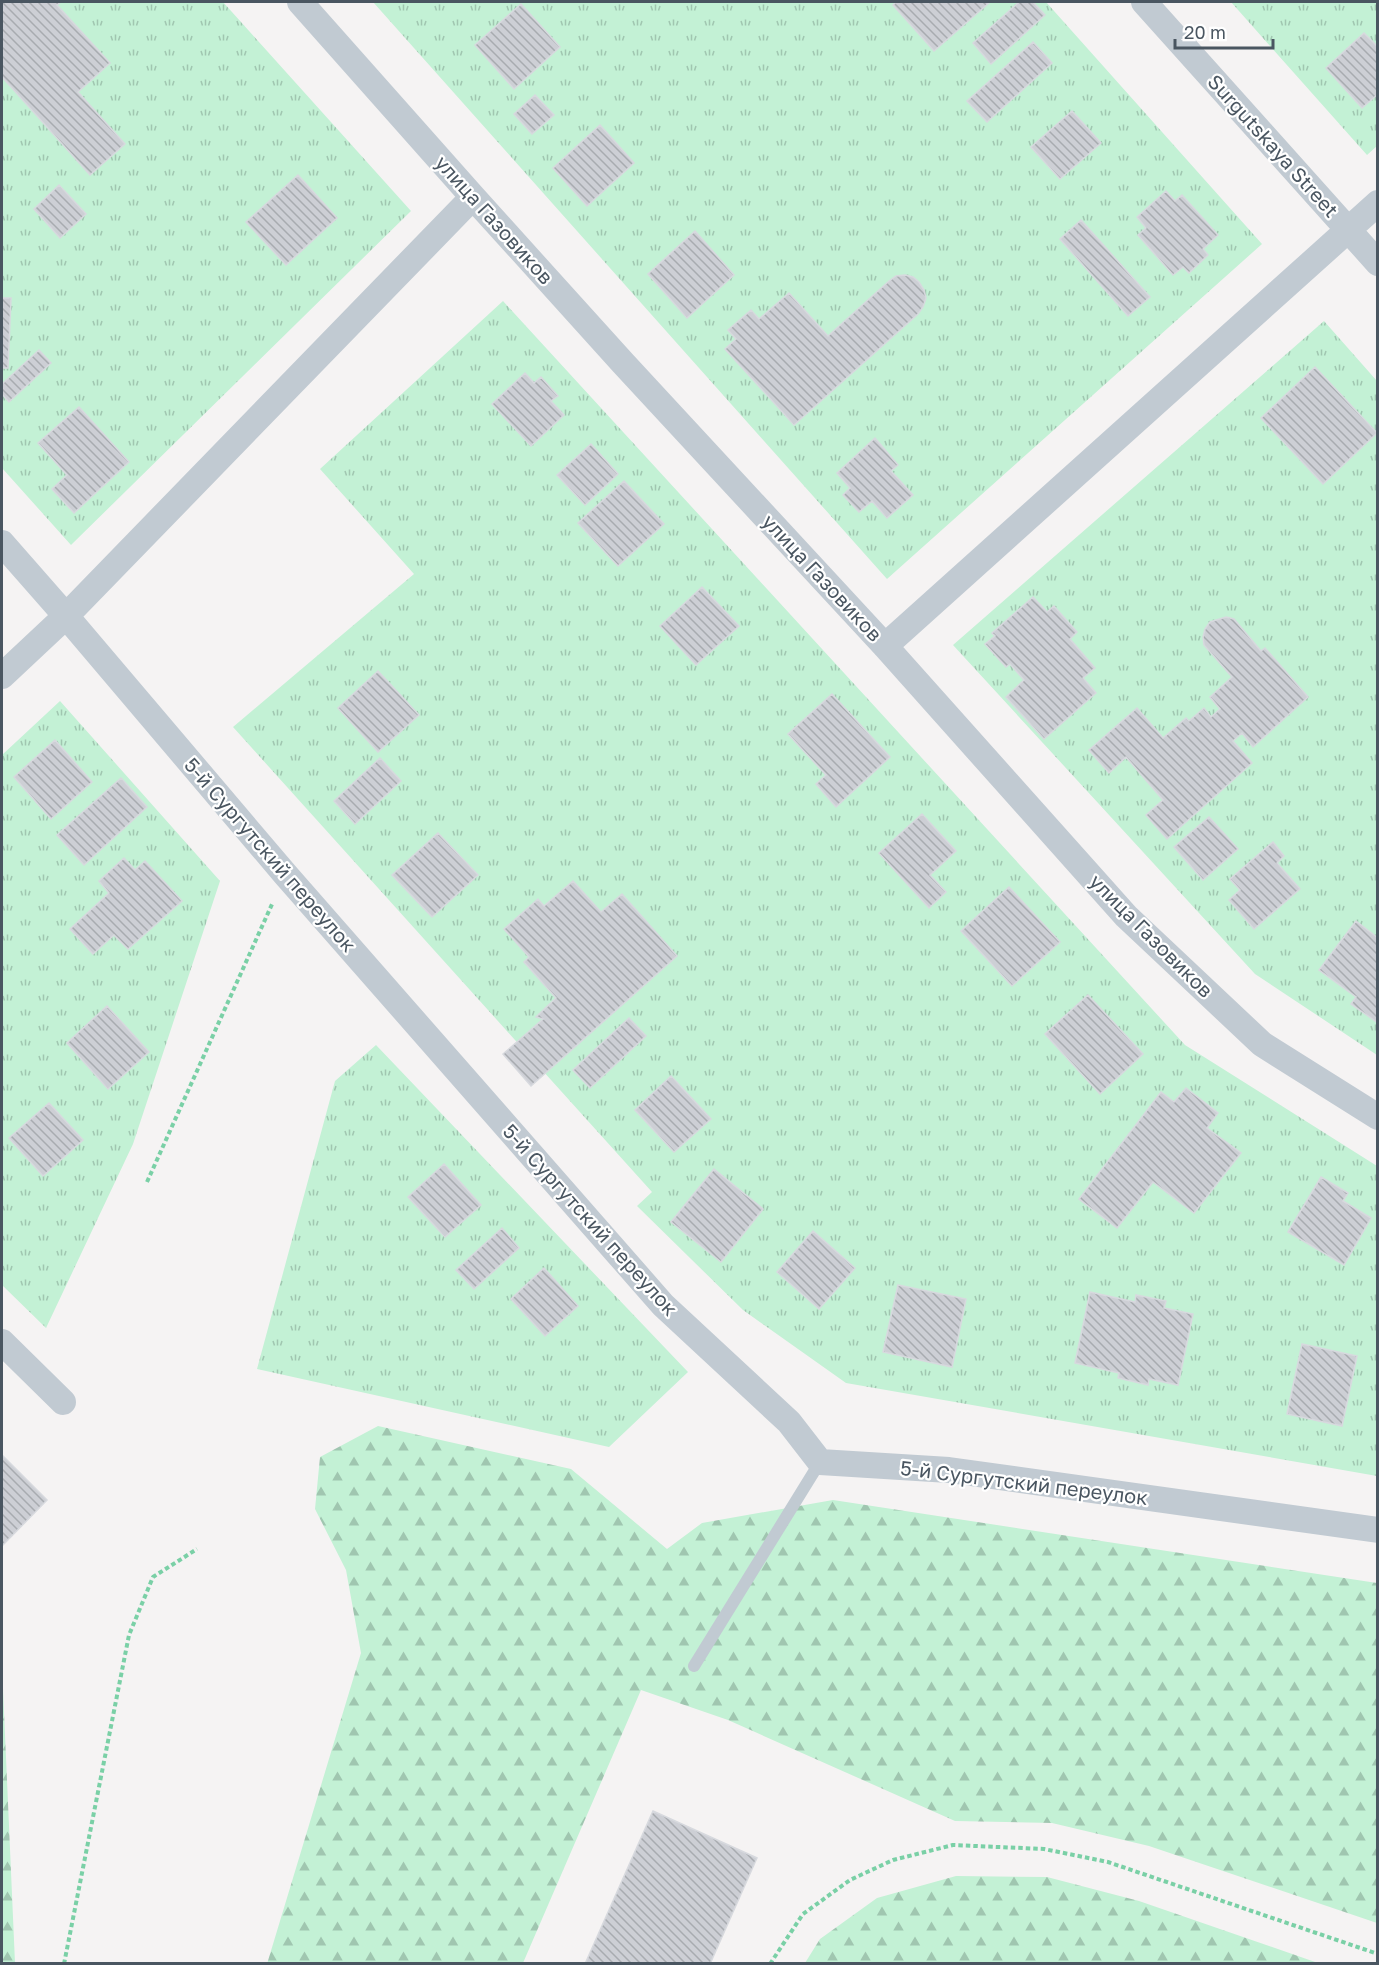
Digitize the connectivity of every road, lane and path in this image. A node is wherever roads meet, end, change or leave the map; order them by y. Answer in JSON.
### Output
{"nodes":[{"id":1,"x":300,"y":2,"type":"edge"},
{"id":2,"x":1144,"y":2,"type":"edge"},
{"id":3,"x":473,"y":197,"type":"junction"},
{"id":4,"x":1377,"y":203,"type":"edge"},
{"id":5,"x":1348,"y":230,"type":"junction"},
{"id":6,"x":1377,"y":263,"type":"edge"},
{"id":7,"x":2,"y":543,"type":"edge"},
{"id":8,"x":66,"y":616,"type":"junction"},
{"id":9,"x":885,"y":646,"type":"junction"},
{"id":10,"x":2,"y":675,"type":"edge"},
{"id":11,"x":285,"y":874,"type":"junction"},
{"id":12,"x":1377,"y":1117,"type":"edge"},
{"id":13,"x":147,"y":1182,"type":"dead end"},
{"id":14,"x":2,"y":1342,"type":"edge"},
{"id":15,"x":63,"y":1402,"type":"dead end"},
{"id":16,"x":820,"y":1462,"type":"junction"},
{"id":17,"x":1377,"y":1530,"type":"edge"},
{"id":18,"x":196,"y":1549,"type":"dead end"},
{"id":19,"x":694,"y":1666,"type":"dead end"},
{"id":20,"x":1377,"y":1954,"type":"edge"},
{"id":21,"x":64,"y":1964,"type":"edge"},
{"id":22,"x":770,"y":1964,"type":"edge"}],
"edges":[{"from":1,"to":3,"type":"street","name":"улица Газовиков"},
{"from":2,"to":5,"type":"street","name":"Surgutskaya Street"},
{"from":3,"to":8,"type":"street"},
{"from":3,"to":9,"type":"street","name":"улица Газовиков"},
{"from":4,"to":5,"type":"street"},
{"from":5,"to":6,"type":"street","name":"Surgutskaya Street"},
{"from":5,"to":9,"type":"street"},
{"from":7,"to":8,"type":"street","name":"5-й Сургутский переулок"},
{"from":8,"to":10,"type":"street"},
{"from":8,"to":11,"type":"street","name":"5-й Сургутский переулок"},
{"from":9,"to":12,"type":"street","name":"улица Газовиков"},
{"from":11,"to":13,"type":"path"},
{"from":11,"to":16,"type":"street","name":"5-й Сургутский переулок"},
{"from":14,"to":15,"type":"street"},
{"from":16,"to":17,"type":"street","name":"5-й Сургутский переулок"},
{"from":16,"to":19,"type":"lane"},
{"from":18,"to":21,"type":"path"},
{"from":20,"to":22,"type":"path"}]}
